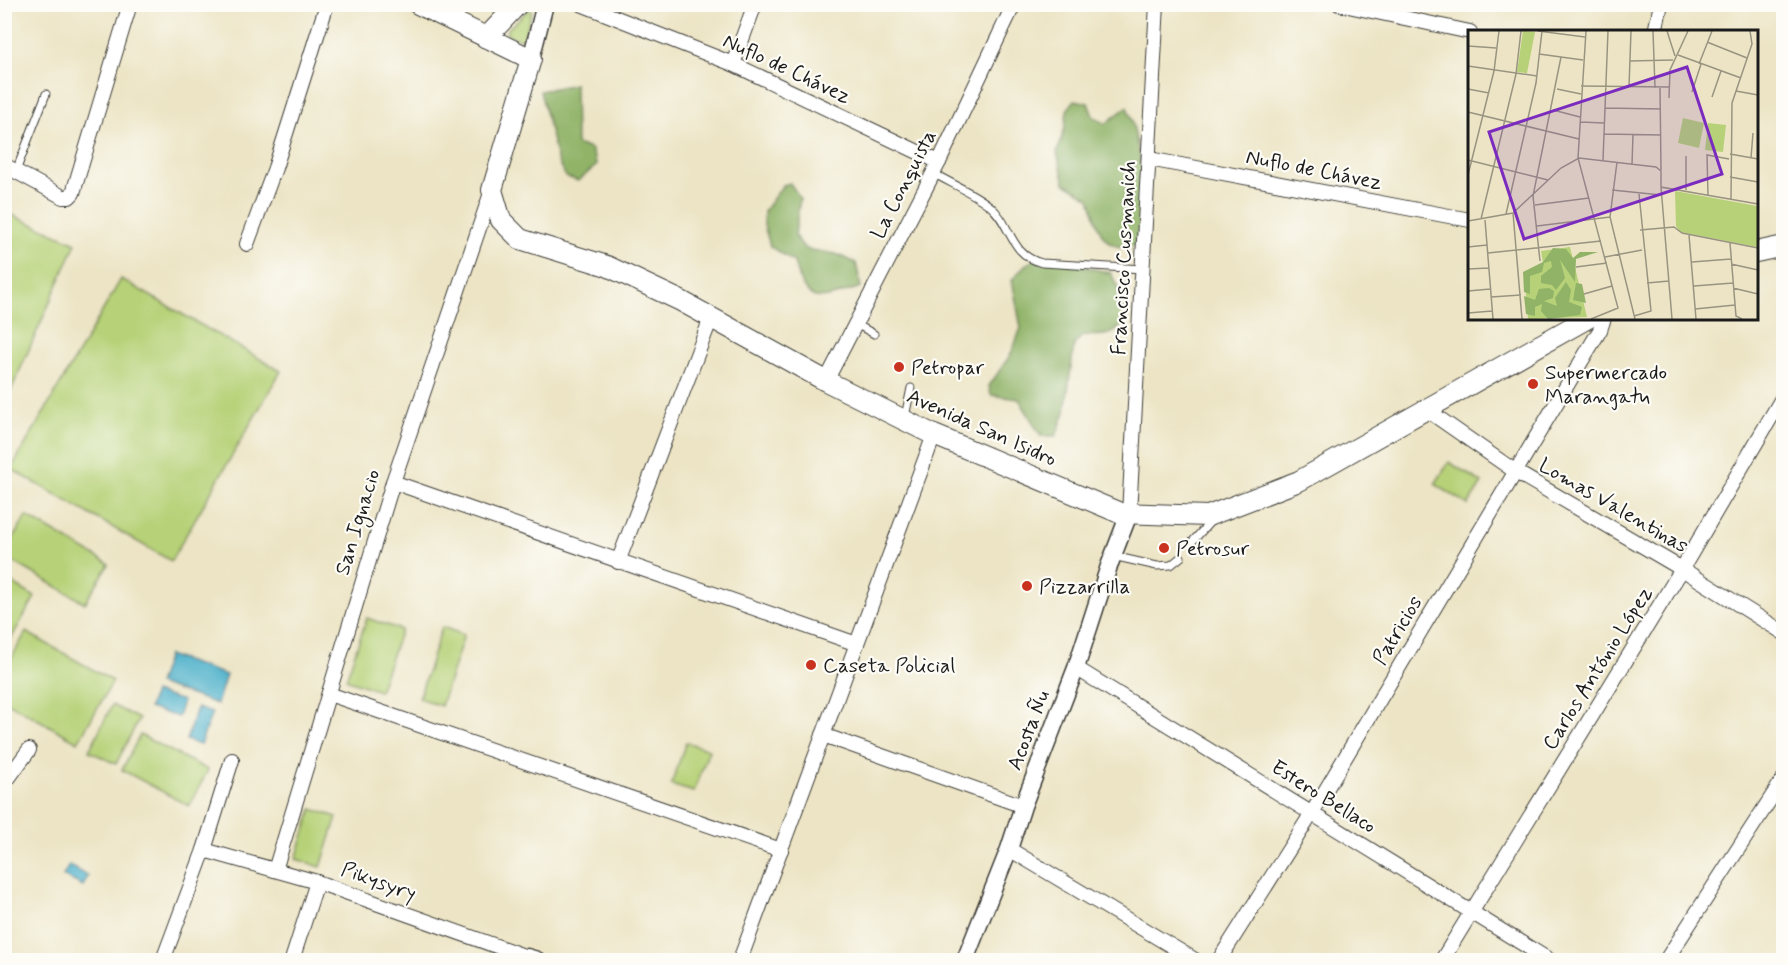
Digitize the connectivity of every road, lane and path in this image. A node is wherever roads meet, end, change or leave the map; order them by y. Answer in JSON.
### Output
{"nodes":[{"id":1,"x":130,"y":4,"type":"edge"},
{"id":2,"x":327,"y":4,"type":"edge"},
{"id":3,"x":418,"y":4,"type":"edge"},
{"id":4,"x":518,"y":4,"type":"edge"},
{"id":5,"x":545,"y":4,"type":"edge"},
{"id":6,"x":581,"y":4,"type":"edge"},
{"id":7,"x":755,"y":4,"type":"edge"},
{"id":8,"x":1014,"y":4,"type":"edge"},
{"id":9,"x":1157,"y":4,"type":"edge"},
{"id":10,"x":1339,"y":4,"type":"edge"},
{"id":11,"x":1661,"y":4,"type":"edge"},
{"id":12,"x":1655,"y":30,"type":"edge"},
{"id":13,"x":1468,"y":32,"type":"edge"},
{"id":14,"x":486,"y":38,"type":"junction"},
{"id":15,"x":531,"y":59,"type":"junction"},
{"id":16,"x":733,"y":64,"type":"junction"},
{"id":17,"x":46,"y":94,"type":"dead end"},
{"id":18,"x":1149,"y":159,"type":"junction"},
{"id":19,"x":10,"y":168,"type":"edge"},
{"id":20,"x":936,"y":168,"type":"junction"},
{"id":21,"x":492,"y":190,"type":"junction"},
{"id":22,"x":1468,"y":220,"type":"edge"},
{"id":23,"x":247,"y":244,"type":"dead end"},
{"id":24,"x":1784,"y":246,"type":"edge"},
{"id":25,"x":1758,"y":252,"type":"edge"},
{"id":26,"x":1143,"y":269,"type":"junction"},
{"id":27,"x":711,"y":318,"type":"junction"},
{"id":28,"x":1584,"y":320,"type":"edge"},
{"id":29,"x":1603,"y":320,"type":"edge"},
{"id":30,"x":856,"y":324,"type":"junction"},
{"id":31,"x":874,"y":334,"type":"dead end"},
{"id":32,"x":826,"y":381,"type":"junction"},
{"id":33,"x":911,"y":388,"type":"dead end"},
{"id":34,"x":1784,"y":395,"type":"edge"},
{"id":35,"x":1427,"y":410,"type":"junction"},
{"id":36,"x":904,"y":420,"type":"junction"},
{"id":37,"x":934,"y":435,"type":"junction"},
{"id":38,"x":1516,"y":472,"type":"junction"},
{"id":39,"x":393,"y":482,"type":"junction"},
{"id":40,"x":1220,"y":512,"type":"junction"},
{"id":41,"x":1129,"y":514,"type":"junction"},
{"id":42,"x":1192,"y":542,"type":"dead end"},
{"id":43,"x":1113,"y":556,"type":"junction"},
{"id":44,"x":1180,"y":557,"type":"dead end"},
{"id":45,"x":618,"y":562,"type":"junction"},
{"id":46,"x":1682,"y":569,"type":"junction"},
{"id":47,"x":1784,"y":633,"type":"edge"},
{"id":48,"x":857,"y":644,"type":"junction"},
{"id":49,"x":1076,"y":668,"type":"junction"},
{"id":50,"x":329,"y":693,"type":"junction"},
{"id":51,"x":823,"y":735,"type":"junction"},
{"id":52,"x":29,"y":750,"type":"dead end"},
{"id":53,"x":232,"y":760,"type":"dead end"},
{"id":54,"x":1784,"y":778,"type":"edge"},
{"id":55,"x":4,"y":784,"type":"edge"},
{"id":56,"x":1023,"y":806,"type":"junction"},
{"id":57,"x":1312,"y":813,"type":"junction"},
{"id":58,"x":1010,"y":849,"type":"junction"},
{"id":59,"x":204,"y":850,"type":"junction"},
{"id":60,"x":781,"y":850,"type":"junction"},
{"id":61,"x":275,"y":870,"type":"junction"},
{"id":62,"x":316,"y":882,"type":"junction"},
{"id":63,"x":1471,"y":912,"type":"junction"},
{"id":64,"x":530,"y":959,"type":"edge"},
{"id":65,"x":163,"y":960,"type":"edge"},
{"id":66,"x":292,"y":960,"type":"edge"},
{"id":67,"x":740,"y":960,"type":"edge"},
{"id":68,"x":965,"y":960,"type":"edge"},
{"id":69,"x":1195,"y":960,"type":"edge"},
{"id":70,"x":1219,"y":960,"type":"edge"},
{"id":71,"x":1442,"y":960,"type":"edge"},
{"id":72,"x":1549,"y":960,"type":"edge"},
{"id":73,"x":1666,"y":960,"type":"edge"}],
"edges":[{"from":1,"to":19,"type":"street"},
{"from":2,"to":23,"type":"street"},
{"from":3,"to":14,"type":"main road"},
{"from":4,"to":14,"type":"main road"},
{"from":5,"to":15,"type":"street"},
{"from":6,"to":16,"type":"street","name":"Nuflo de Chávez"},
{"from":7,"to":16,"type":"street"},
{"from":8,"to":20,"type":"street","name":"La Conquista"},
{"from":9,"to":18,"type":"street","name":"Francisco Cusmanich"},
{"from":10,"to":13,"type":"street"},
{"from":11,"to":12,"type":"street"},
{"from":14,"to":15,"type":"main road"},
{"from":15,"to":21,"type":"main road"},
{"from":16,"to":20,"type":"street","name":"Nuflo de Chávez"},
{"from":17,"to":19,"type":"lane"},
{"from":18,"to":22,"type":"street","name":"Nuflo de Chávez"},
{"from":18,"to":26,"type":"street","name":"Francisco Cusmanich"},
{"from":20,"to":26,"type":"lane"},
{"from":20,"to":30,"type":"street","name":"La Conquista"},
{"from":21,"to":27,"type":"main road","name":"Avenida San Isidro"},
{"from":21,"to":39,"type":"street","name":"San Ignacio"},
{"from":24,"to":25,"type":"main road"},
{"from":26,"to":41,"type":"street","name":"Francisco Cusmanich"},
{"from":27,"to":32,"type":"main road","name":"Avenida San Isidro"},
{"from":27,"to":45,"type":"street"},
{"from":28,"to":35,"type":"main road","name":"Avenida San Isidro"},
{"from":29,"to":38,"type":"street","name":"Patricios"},
{"from":30,"to":31,"type":"lane"},
{"from":30,"to":32,"type":"street","name":"La Conquista"},
{"from":32,"to":36,"type":"main road","name":"Avenida San Isidro"},
{"from":33,"to":36,"type":"lane"},
{"from":34,"to":46,"type":"street","name":"Carlos António López"},
{"from":35,"to":38,"type":"street","name":"Lomas Valentinas"},
{"from":35,"to":40,"type":"main road","name":"Avenida San Isidro"},
{"from":36,"to":37,"type":"main road","name":"Avenida San Isidro"},
{"from":37,"to":41,"type":"main road","name":"Avenida San Isidro"},
{"from":37,"to":48,"type":"street"},
{"from":38,"to":46,"type":"street","name":"Lomas Valentinas"},
{"from":38,"to":57,"type":"street","name":"Patricios"},
{"from":39,"to":45,"type":"street"},
{"from":39,"to":50,"type":"street","name":"San Ignacio"},
{"from":40,"to":41,"type":"main road","name":"Avenida San Isidro"},
{"from":40,"to":42,"type":"lane"},
{"from":41,"to":43,"type":"street","name":"Acosta Ñu"},
{"from":43,"to":44,"type":"lane"},
{"from":43,"to":49,"type":"street","name":"Acosta Ñu"},
{"from":45,"to":48,"type":"street"},
{"from":46,"to":47,"type":"street","name":"Lomas Valentinas"},
{"from":46,"to":63,"type":"street","name":"Carlos António López"},
{"from":48,"to":51,"type":"street"},
{"from":49,"to":56,"type":"street","name":"Acosta Ñu"},
{"from":49,"to":57,"type":"street","name":"Estero Bellaco"},
{"from":50,"to":60,"type":"street"},
{"from":50,"to":61,"type":"street","name":"San Ignacio"},
{"from":51,"to":56,"type":"street"},
{"from":51,"to":60,"type":"street"},
{"from":52,"to":55,"type":"street"},
{"from":53,"to":59,"type":"street"},
{"from":54,"to":73,"type":"street"},
{"from":56,"to":58,"type":"street","name":"Acosta Ñu"},
{"from":57,"to":63,"type":"street","name":"Estero Bellaco"},
{"from":57,"to":70,"type":"street","name":"Patricios"},
{"from":58,"to":68,"type":"street","name":"Acosta Ñu"},
{"from":58,"to":69,"type":"street"},
{"from":59,"to":61,"type":"street","name":"Pikysyry"},
{"from":59,"to":65,"type":"street"},
{"from":60,"to":67,"type":"street"},
{"from":61,"to":62,"type":"street","name":"Pikysyry"},
{"from":62,"to":64,"type":"street","name":"Pikysyry"},
{"from":62,"to":66,"type":"street"},
{"from":63,"to":71,"type":"street","name":"Carlos António López"},
{"from":63,"to":72,"type":"street","name":"Estero Bellaco"}]}
